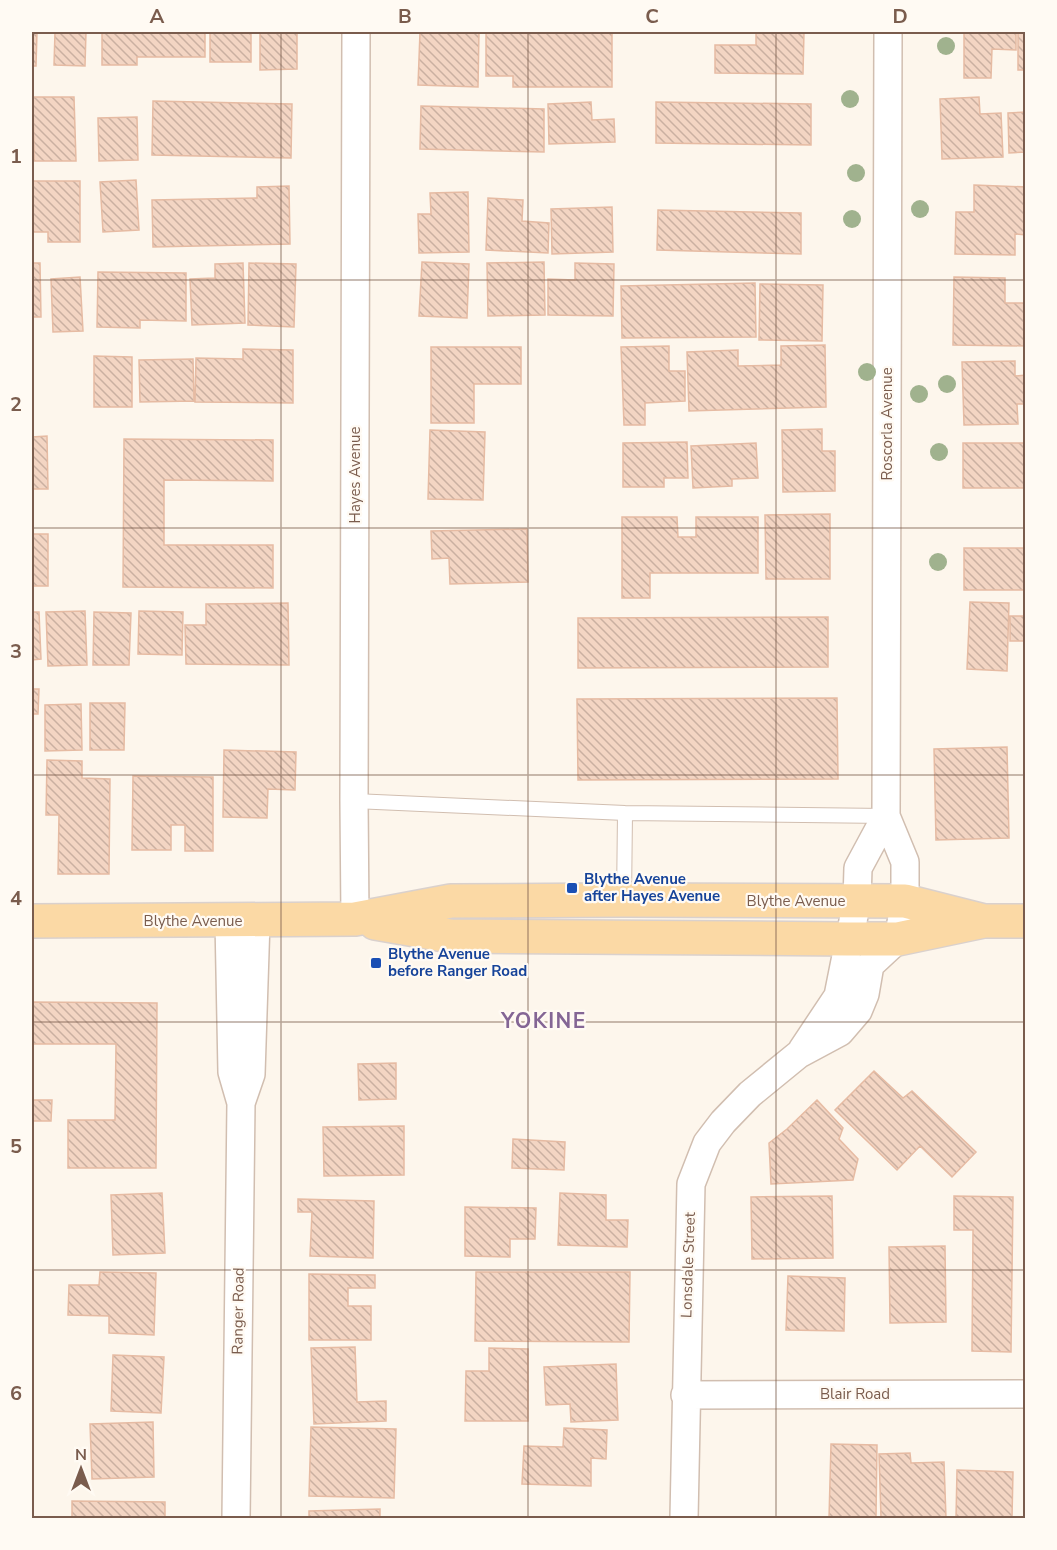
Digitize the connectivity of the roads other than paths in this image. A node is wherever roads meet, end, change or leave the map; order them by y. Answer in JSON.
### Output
{"nodes":[{"id":1,"x":356,"y":32,"type":"edge"},
{"id":2,"x":888,"y":32,"type":"edge"},
{"id":3,"x":354,"y":801,"type":"junction"},
{"id":4,"x":625,"y":813,"type":"junction"},
{"id":5,"x":886,"y":816,"type":"junction"},
{"id":6,"x":624,"y":900,"type":"junction"},
{"id":7,"x":857,"y":901,"type":"junction"},
{"id":8,"x":905,"y":901,"type":"junction"},
{"id":9,"x":355,"y":919,"type":"junction"},
{"id":10,"x":32,"y":921,"type":"edge"},
{"id":11,"x":242,"y":921,"type":"junction"},
{"id":12,"x":984,"y":921,"type":"junction"},
{"id":13,"x":1026,"y":921,"type":"edge"},
{"id":14,"x":848,"y":939,"type":"junction"},
{"id":15,"x":898,"y":939,"type":"junction"},
{"id":16,"x":799,"y":1054,"type":"junction"},
{"id":17,"x":1026,"y":1394,"type":"edge"},
{"id":18,"x":685,"y":1395,"type":"junction"},
{"id":19,"x":236,"y":1518,"type":"edge"},
{"id":20,"x":684,"y":1518,"type":"edge"}],
"edges":[{"from":1,"to":3,"type":"street","name":"Hayes Avenue"},
{"from":2,"to":5,"type":"street","name":"Roscorla Avenue"},
{"from":3,"to":4,"type":"lane"},
{"from":3,"to":9,"type":"street","name":"Hayes Avenue"},
{"from":4,"to":5,"type":"lane"},
{"from":4,"to":6,"type":"lane"},
{"from":5,"to":7,"type":"street","name":"Roscorla Avenue"},
{"from":5,"to":8,"type":"street","name":"Roscorla Avenue"},
{"from":6,"to":7,"type":"main road","name":"Blythe Avenue"},
{"from":6,"to":9,"type":"main road","name":"Blythe Avenue"},
{"from":7,"to":8,"type":"main road","name":"Blythe Avenue"},
{"from":7,"to":14,"type":"street","name":"Roscorla Avenue"},
{"from":8,"to":12,"type":"main road","name":"Blythe Avenue"},
{"from":8,"to":15,"type":"street","name":"Roscorla Avenue"},
{"from":9,"to":11,"type":"main road","name":"Blythe Avenue"},
{"from":9,"to":14,"type":"main road","name":"Blythe Avenue"},
{"from":10,"to":11,"type":"main road","name":"Blythe Avenue"},
{"from":11,"to":19,"type":"street","name":"Ranger Road"},
{"from":12,"to":13,"type":"main road","name":"Blythe Avenue"},
{"from":12,"to":15,"type":"main road","name":"Blythe Avenue"},
{"from":14,"to":15,"type":"main road","name":"Blythe Avenue"},
{"from":14,"to":16,"type":"street","name":"Lonsdale Street"},
{"from":15,"to":16,"type":"street","name":"Lonsdale Street"},
{"from":16,"to":18,"type":"street","name":"Lonsdale Street"},
{"from":17,"to":18,"type":"street","name":"Blair Road"},
{"from":18,"to":20,"type":"street","name":"Lonsdale Street"}]}
